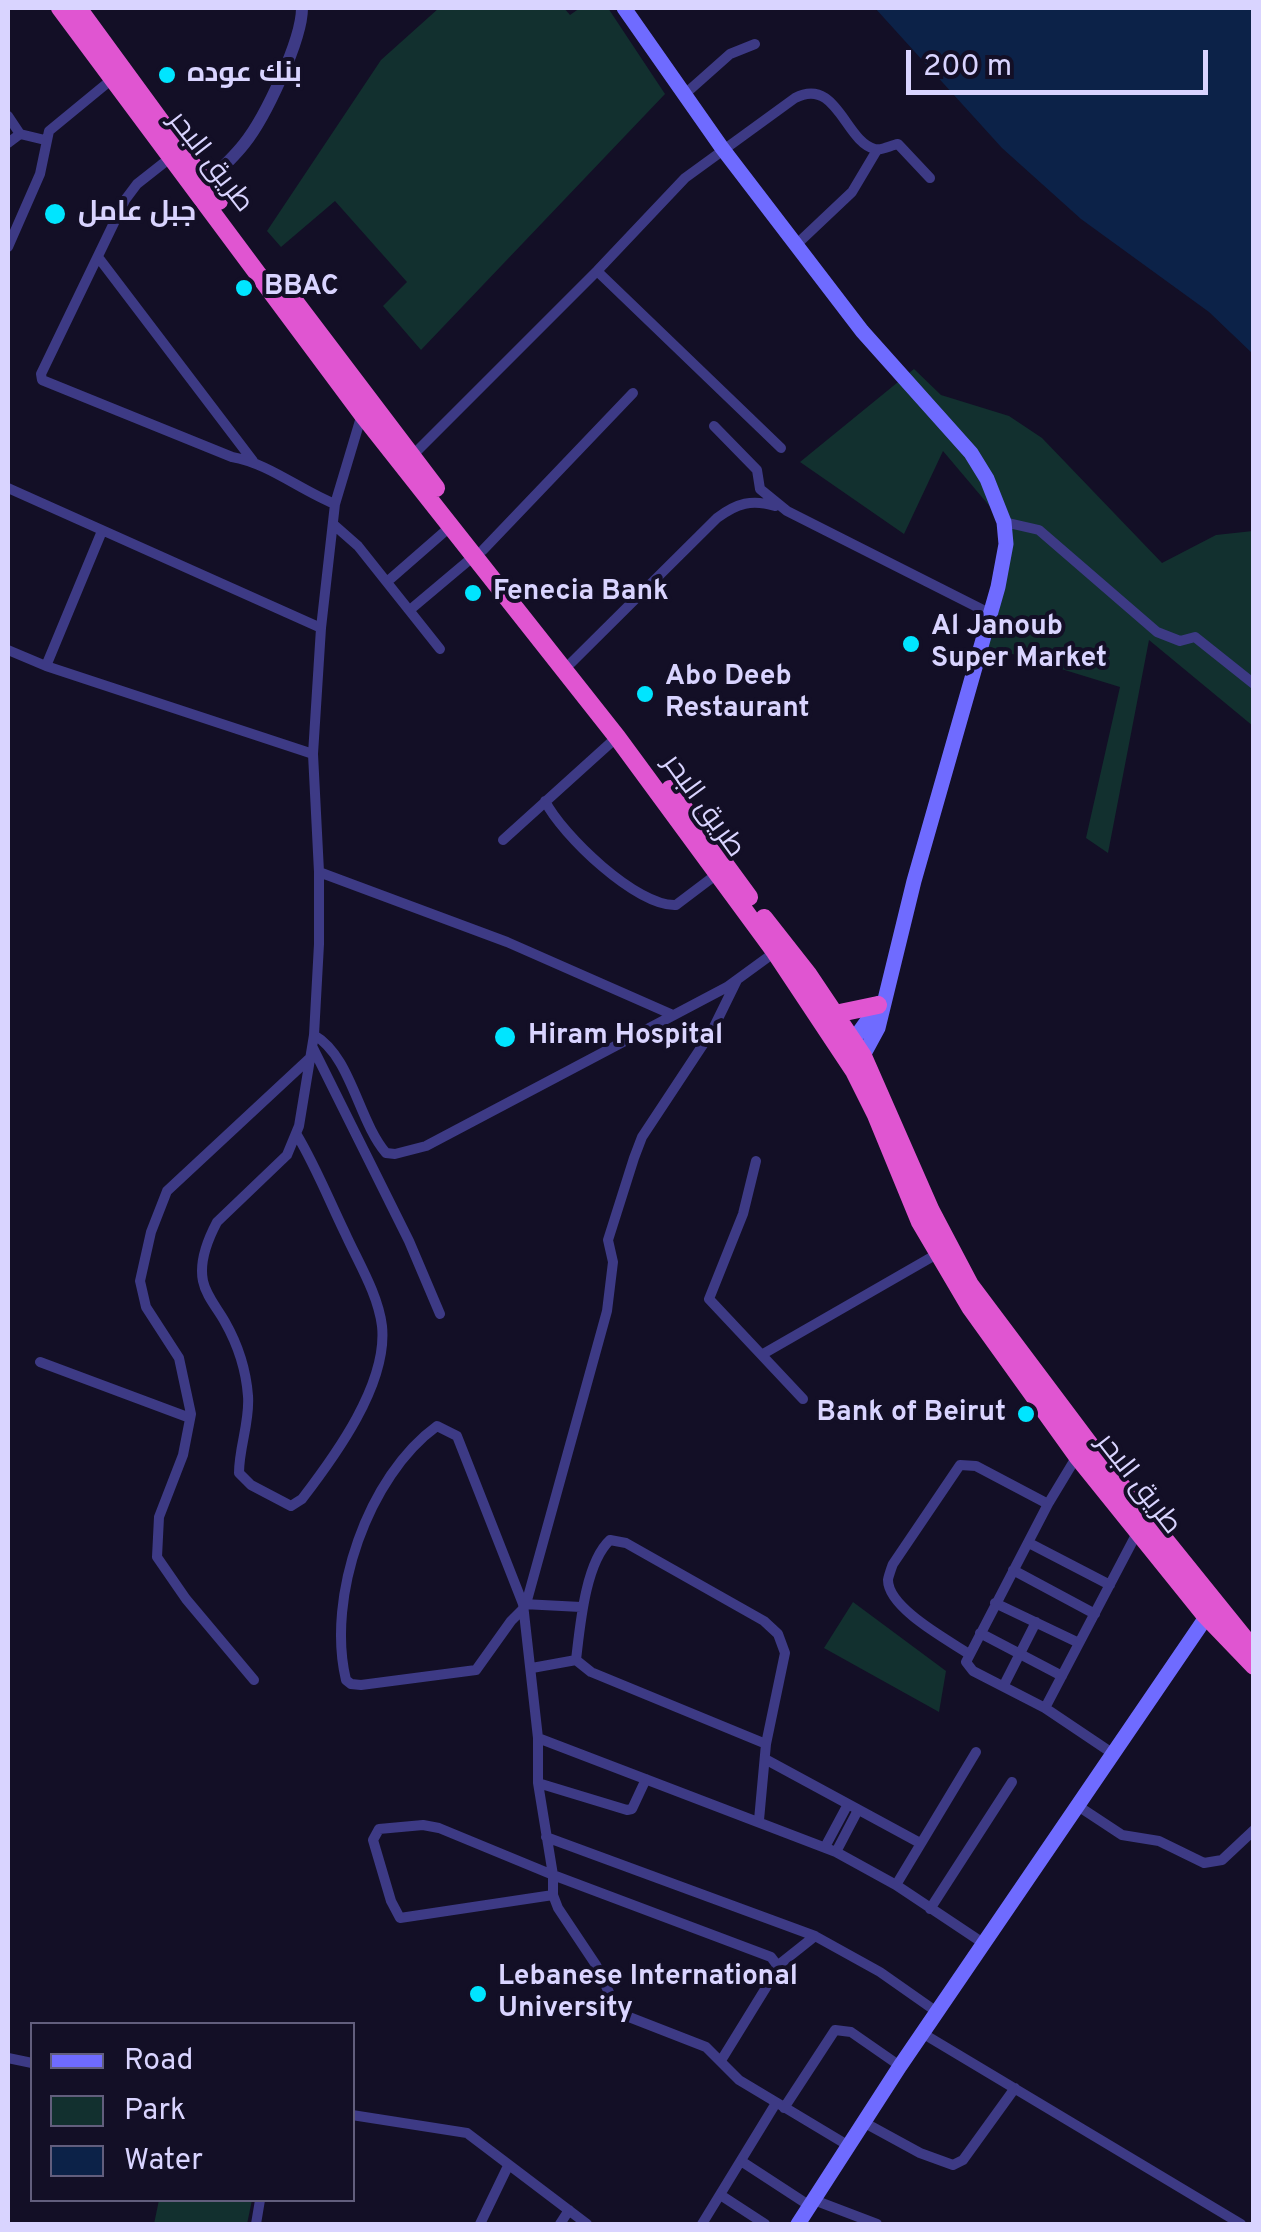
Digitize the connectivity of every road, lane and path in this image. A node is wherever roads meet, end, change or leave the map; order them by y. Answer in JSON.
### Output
{"nodes":[{"id":1,"x":60,"y":8,"type":"edge"},
{"id":2,"x":78,"y":8,"type":"edge"},
{"id":3,"x":302,"y":8,"type":"edge"},
{"id":4,"x":624,"y":8,"type":"edge"},
{"id":5,"x":755,"y":44,"type":"dead end"},
{"id":6,"x":111,"y":80,"type":"junction"},
{"id":7,"x":685,"y":94,"type":"junction"},
{"id":8,"x":8,"y":116,"type":"edge"},
{"id":9,"x":20,"y":134,"type":"junction"},
{"id":10,"x":45,"y":140,"type":"junction"},
{"id":11,"x":8,"y":143,"type":"edge"},
{"id":12,"x":722,"y":148,"type":"junction"},
{"id":13,"x":877,"y":150,"type":"junction"},
{"id":14,"x":170,"y":158,"type":"junction"},
{"id":15,"x":930,"y":178,"type":"dead end"},
{"id":16,"x":206,"y":183,"type":"junction"},
{"id":17,"x":796,"y":244,"type":"junction"},
{"id":18,"x":8,"y":246,"type":"edge"},
{"id":19,"x":98,"y":257,"type":"junction"},
{"id":20,"x":597,"y":271,"type":"junction"},
{"id":21,"x":633,"y":393,"type":"dead end"},
{"id":22,"x":362,"y":414,"type":"junction"},
{"id":23,"x":714,"y":426,"type":"dead end"},
{"id":24,"x":781,"y":448,"type":"dead end"},
{"id":25,"x":253,"y":460,"type":"junction"},
{"id":26,"x":407,"y":460,"type":"junction"},
{"id":27,"x":8,"y":488,"type":"edge"},
{"id":28,"x":335,"y":504,"type":"junction"},
{"id":29,"x":787,"y":511,"type":"junction"},
{"id":30,"x":1004,"y":522,"type":"junction"},
{"id":31,"x":333,"y":524,"type":"junction"},
{"id":32,"x":451,"y":526,"type":"junction"},
{"id":33,"x":102,"y":532,"type":"junction"},
{"id":34,"x":478,"y":553,"type":"junction"},
{"id":35,"x":388,"y":581,"type":"junction"},
{"id":36,"x":411,"y":610,"type":"junction"},
{"id":37,"x":990,"y":613,"type":"junction"},
{"id":38,"x":322,"y":628,"type":"junction"},
{"id":39,"x":440,"y":649,"type":"dead end"},
{"id":40,"x":8,"y":650,"type":"edge"},
{"id":41,"x":571,"y":663,"type":"junction"},
{"id":42,"x":46,"y":666,"type":"junction"},
{"id":43,"x":1254,"y":684,"type":"edge"},
{"id":44,"x":616,"y":738,"type":"junction"},
{"id":45,"x":312,"y":754,"type":"junction"},
{"id":46,"x":546,"y":801,"type":"junction"},
{"id":47,"x":502,"y":840,"type":"dead end"},
{"id":48,"x":320,"y":872,"type":"junction"},
{"id":49,"x":717,"y":874,"type":"junction"},
{"id":50,"x":775,"y":952,"type":"junction"},
{"id":51,"x":736,"y":980,"type":"junction"},
{"id":52,"x":881,"y":1003,"type":"junction"},
{"id":53,"x":835,"y":1014,"type":"junction"},
{"id":54,"x":673,"y":1015,"type":"junction"},
{"id":55,"x":312,"y":1047,"type":"junction"},
{"id":56,"x":854,"y":1055,"type":"junction"},
{"id":57,"x":298,"y":1136,"type":"junction"},
{"id":58,"x":756,"y":1161,"type":"dead end"},
{"id":59,"x":937,"y":1254,"type":"junction"},
{"id":60,"x":440,"y":1314,"type":"dead end"},
{"id":61,"x":764,"y":1354,"type":"junction"},
{"id":62,"x":40,"y":1362,"type":"dead end"},
{"id":63,"x":803,"y":1399,"type":"dead end"},
{"id":64,"x":190,"y":1418,"type":"junction"},
{"id":65,"x":1078,"y":1456,"type":"junction"},
{"id":66,"x":1048,"y":1504,"type":"junction"},
{"id":67,"x":1138,"y":1531,"type":"junction"},
{"id":68,"x":1028,"y":1543,"type":"junction"},
{"id":69,"x":1013,"y":1570,"type":"junction"},
{"id":70,"x":1110,"y":1585,"type":"junction"},
{"id":71,"x":995,"y":1602,"type":"junction"},
{"id":72,"x":524,"y":1606,"type":"junction"},
{"id":73,"x":581,"y":1607,"type":"junction"},
{"id":74,"x":1211,"y":1610,"type":"junction"},
{"id":75,"x":1094,"y":1614,"type":"junction"},
{"id":76,"x":1036,"y":1622,"type":"junction"},
{"id":77,"x":980,"y":1633,"type":"junction"},
{"id":78,"x":1079,"y":1643,"type":"junction"},
{"id":79,"x":1254,"y":1649,"type":"edge"},
{"id":80,"x":969,"y":1654,"type":"junction"},
{"id":81,"x":1019,"y":1654,"type":"junction"},
{"id":82,"x":576,"y":1660,"type":"junction"},
{"id":83,"x":1254,"y":1666,"type":"edge"},
{"id":84,"x":532,"y":1668,"type":"junction"},
{"id":85,"x":1062,"y":1676,"type":"junction"},
{"id":86,"x":254,"y":1680,"type":"dead end"},
{"id":87,"x":1004,"y":1685,"type":"junction"},
{"id":88,"x":1045,"y":1708,"type":"junction"},
{"id":89,"x":538,"y":1738,"type":"junction"},
{"id":90,"x":766,"y":1744,"type":"junction"},
{"id":91,"x":976,"y":1752,"type":"dead end"},
{"id":92,"x":1112,"y":1753,"type":"junction"},
{"id":93,"x":766,"y":1760,"type":"junction"},
{"id":94,"x":646,"y":1778,"type":"junction"},
{"id":95,"x":1012,"y":1782,"type":"dead end"},
{"id":96,"x":538,"y":1783,"type":"junction"},
{"id":97,"x":1078,"y":1806,"type":"junction"},
{"id":98,"x":853,"y":1807,"type":"junction"},
{"id":99,"x":759,"y":1820,"type":"junction"},
{"id":100,"x":1254,"y":1830,"type":"edge"},
{"id":101,"x":546,"y":1837,"type":"junction"},
{"id":102,"x":920,"y":1844,"type":"junction"},
{"id":103,"x":830,"y":1850,"type":"junction"},
{"id":104,"x":553,"y":1874,"type":"junction"},
{"id":105,"x":896,"y":1885,"type":"junction"},
{"id":106,"x":553,"y":1895,"type":"junction"},
{"id":107,"x":930,"y":1909,"type":"junction"},
{"id":108,"x":816,"y":1936,"type":"junction"},
{"id":109,"x":984,"y":1943,"type":"junction"},
{"id":110,"x":776,"y":1967,"type":"junction"},
{"id":111,"x":936,"y":2012,"type":"junction"},
{"id":112,"x":922,"y":2032,"type":"junction"},
{"id":113,"x":722,"y":2059,"type":"junction"},
{"id":114,"x":900,"y":2066,"type":"junction"},
{"id":115,"x":1015,"y":2088,"type":"junction"},
{"id":116,"x":780,"y":2106,"type":"junction"},
{"id":117,"x":355,"y":2115,"type":"edge"},
{"id":118,"x":865,"y":2122,"type":"junction"},
{"id":119,"x":848,"y":2146,"type":"junction"},
{"id":120,"x":741,"y":2161,"type":"junction"},
{"id":121,"x":508,"y":2166,"type":"junction"},
{"id":122,"x":722,"y":2196,"type":"junction"},
{"id":123,"x":812,"y":2203,"type":"junction"},
{"id":124,"x":568,"y":2210,"type":"junction"},
{"id":125,"x":480,"y":2224,"type":"edge"},
{"id":126,"x":560,"y":2224,"type":"edge"},
{"id":127,"x":587,"y":2224,"type":"edge"},
{"id":128,"x":702,"y":2224,"type":"edge"},
{"id":129,"x":766,"y":2224,"type":"edge"},
{"id":130,"x":798,"y":2224,"type":"edge"},
{"id":131,"x":877,"y":2224,"type":"edge"},
{"id":132,"x":1241,"y":2224,"type":"edge"}],
"edges":[{"from":1,"to":6,"type":"highway","name":"طريق البحر"},
{"from":2,"to":16,"type":"highway","name":"طريق البحر"},
{"from":3,"to":16,"type":"street"},
{"from":4,"to":7,"type":"main road"},
{"from":5,"to":7,"type":"street"},
{"from":6,"to":10,"type":"street"},
{"from":6,"to":14,"type":"highway","name":"طريق البحر"},
{"from":7,"to":12,"type":"main road"},
{"from":8,"to":9,"type":"street"},
{"from":9,"to":10,"type":"street"},
{"from":9,"to":11,"type":"street"},
{"from":10,"to":18,"type":"street"},
{"from":12,"to":13,"type":"street"},
{"from":12,"to":17,"type":"main road"},
{"from":12,"to":20,"type":"street"},
{"from":13,"to":15,"type":"street"},
{"from":13,"to":17,"type":"street"},
{"from":14,"to":19,"type":"street"},
{"from":14,"to":22,"type":"highway","name":"طريق البحر"},
{"from":16,"to":26,"type":"highway","name":"طريق البحر"},
{"from":17,"to":30,"type":"main road"},
{"from":19,"to":25,"type":"street"},
{"from":19,"to":25,"type":"street"},
{"from":20,"to":24,"type":"street"},
{"from":20,"to":26,"type":"street"},
{"from":21,"to":34,"type":"street"},
{"from":22,"to":26,"type":"highway","name":"طريق البحر"},
{"from":22,"to":28,"type":"street"},
{"from":23,"to":29,"type":"street"},
{"from":25,"to":28,"type":"street"},
{"from":26,"to":32,"type":"highway","name":"طريق البحر"},
{"from":26,"to":34,"type":"highway","name":"طريق البحر"},
{"from":27,"to":33,"type":"street"},
{"from":28,"to":31,"type":"street"},
{"from":29,"to":37,"type":"street"},
{"from":29,"to":41,"type":"street"},
{"from":30,"to":37,"type":"main road"},
{"from":30,"to":43,"type":"street"},
{"from":31,"to":35,"type":"street"},
{"from":31,"to":38,"type":"street"},
{"from":32,"to":34,"type":"highway","name":"طريق البحر"},
{"from":32,"to":35,"type":"street"},
{"from":33,"to":38,"type":"street"},
{"from":33,"to":42,"type":"street"},
{"from":34,"to":36,"type":"street"},
{"from":34,"to":41,"type":"highway","name":"طريق البحر"},
{"from":34,"to":44,"type":"highway","name":"طريق البحر"},
{"from":35,"to":36,"type":"street"},
{"from":36,"to":39,"type":"street"},
{"from":37,"to":52,"type":"main road"},
{"from":38,"to":45,"type":"street"},
{"from":40,"to":42,"type":"street"},
{"from":41,"to":53,"type":"highway","name":"طريق البحر"},
{"from":42,"to":45,"type":"street"},
{"from":44,"to":46,"type":"street"},
{"from":44,"to":49,"type":"highway","name":"طريق البحر"},
{"from":45,"to":48,"type":"street"},
{"from":46,"to":47,"type":"street"},
{"from":46,"to":49,"type":"street"},
{"from":48,"to":54,"type":"street"},
{"from":48,"to":55,"type":"street"},
{"from":49,"to":50,"type":"highway","name":"طريق البحر"},
{"from":50,"to":51,"type":"street"},
{"from":50,"to":56,"type":"highway","name":"طريق البحر"},
{"from":51,"to":54,"type":"street"},
{"from":51,"to":72,"type":"street"},
{"from":52,"to":53,"type":"highway"},
{"from":52,"to":56,"type":"main road"},
{"from":53,"to":56,"type":"highway","name":"طريق البحر"},
{"from":54,"to":55,"type":"street"},
{"from":55,"to":57,"type":"street"},
{"from":55,"to":60,"type":"street"},
{"from":55,"to":64,"type":"street"},
{"from":56,"to":59,"type":"highway","name":"طريق البحر"},
{"from":56,"to":74,"type":"highway","name":"طريق البحر"},
{"from":57,"to":57,"type":"street"},
{"from":58,"to":61,"type":"street"},
{"from":59,"to":61,"type":"street"},
{"from":59,"to":65,"type":"highway","name":"طريق البحر"},
{"from":61,"to":63,"type":"street"},
{"from":62,"to":64,"type":"street"},
{"from":64,"to":86,"type":"street"},
{"from":65,"to":66,"type":"street"},
{"from":65,"to":67,"type":"highway","name":"طريق البحر"},
{"from":66,"to":68,"type":"street"},
{"from":66,"to":80,"type":"street"},
{"from":67,"to":70,"type":"street"},
{"from":67,"to":74,"type":"highway","name":"طريق البحر"},
{"from":68,"to":69,"type":"street"},
{"from":68,"to":70,"type":"street"},
{"from":69,"to":71,"type":"street"},
{"from":69,"to":75,"type":"street"},
{"from":70,"to":75,"type":"street"},
{"from":71,"to":76,"type":"street"},
{"from":71,"to":77,"type":"street"},
{"from":72,"to":72,"type":"street"},
{"from":72,"to":73,"type":"street"},
{"from":72,"to":84,"type":"street"},
{"from":73,"to":82,"type":"street"},
{"from":73,"to":90,"type":"street"},
{"from":74,"to":79,"type":"highway","name":"طريق البحر"},
{"from":74,"to":83,"type":"highway","name":"طريق البحر"},
{"from":74,"to":92,"type":"main road"},
{"from":75,"to":78,"type":"street"},
{"from":76,"to":78,"type":"street"},
{"from":76,"to":81,"type":"street"},
{"from":77,"to":80,"type":"street"},
{"from":77,"to":81,"type":"street"},
{"from":78,"to":85,"type":"street"},
{"from":80,"to":87,"type":"street"},
{"from":81,"to":85,"type":"street"},
{"from":81,"to":87,"type":"street"},
{"from":82,"to":84,"type":"street"},
{"from":82,"to":90,"type":"street"},
{"from":84,"to":89,"type":"street"},
{"from":85,"to":88,"type":"street"},
{"from":87,"to":88,"type":"street"},
{"from":88,"to":92,"type":"street"},
{"from":89,"to":94,"type":"street"},
{"from":89,"to":96,"type":"street"},
{"from":90,"to":93,"type":"street"},
{"from":91,"to":102,"type":"street"},
{"from":92,"to":97,"type":"main road"},
{"from":93,"to":98,"type":"street"},
{"from":93,"to":99,"type":"street"},
{"from":94,"to":96,"type":"street"},
{"from":94,"to":99,"type":"street"},
{"from":95,"to":107,"type":"street"},
{"from":96,"to":101,"type":"street"},
{"from":97,"to":100,"type":"street"},
{"from":97,"to":109,"type":"main road"},
{"from":98,"to":102,"type":"street"},
{"from":98,"to":103,"type":"street"},
{"from":99,"to":103,"type":"street"},
{"from":101,"to":104,"type":"street"},
{"from":101,"to":108,"type":"street"},
{"from":102,"to":105,"type":"street"},
{"from":103,"to":105,"type":"street"},
{"from":104,"to":106,"type":"street"},
{"from":104,"to":106,"type":"street"},
{"from":104,"to":110,"type":"street"},
{"from":105,"to":107,"type":"street"},
{"from":106,"to":113,"type":"street"},
{"from":107,"to":109,"type":"street"},
{"from":108,"to":110,"type":"street"},
{"from":108,"to":111,"type":"street"},
{"from":109,"to":111,"type":"main road"},
{"from":110,"to":113,"type":"street"},
{"from":111,"to":112,"type":"main road"},
{"from":112,"to":114,"type":"main road"},
{"from":112,"to":115,"type":"street"},
{"from":113,"to":116,"type":"street"},
{"from":114,"to":116,"type":"street"},
{"from":114,"to":118,"type":"main road"},
{"from":115,"to":118,"type":"street"},
{"from":115,"to":132,"type":"street"},
{"from":116,"to":119,"type":"street"},
{"from":116,"to":120,"type":"street"},
{"from":117,"to":121,"type":"street"},
{"from":118,"to":119,"type":"main road"},
{"from":119,"to":123,"type":"main road"},
{"from":120,"to":122,"type":"street"},
{"from":120,"to":123,"type":"street"},
{"from":121,"to":124,"type":"street"},
{"from":121,"to":125,"type":"street"},
{"from":122,"to":128,"type":"street"},
{"from":122,"to":129,"type":"street"},
{"from":123,"to":130,"type":"main road"},
{"from":123,"to":131,"type":"street"},
{"from":124,"to":126,"type":"street"},
{"from":124,"to":127,"type":"street"}]}
